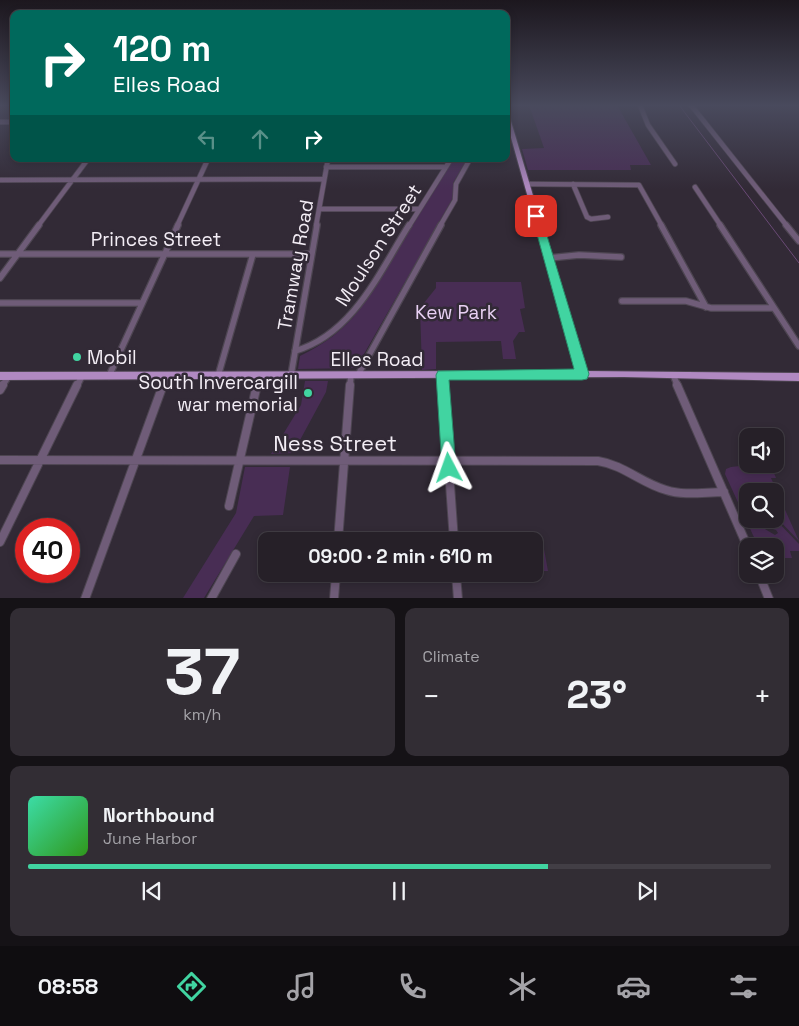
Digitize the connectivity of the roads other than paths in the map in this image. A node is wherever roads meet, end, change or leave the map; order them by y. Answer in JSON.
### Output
{"nodes":[{"id":1,"x":653,"y":133,"type":"edge"},
{"id":2,"x":712,"y":133,"type":"edge"},
{"id":3,"x":510,"y":137,"type":"edge"},
{"id":4,"x":86,"y":162,"type":"edge"},
{"id":5,"x":207,"y":162,"type":"edge"},
{"id":6,"x":327,"y":162,"type":"edge"},
{"id":7,"x":449,"y":162,"type":"edge"},
{"id":8,"x":468,"y":162,"type":"edge"},
{"id":9,"x":675,"y":164,"type":"dead end"},
{"id":10,"x":326,"y":167,"type":"junction"},
{"id":11,"x":446,"y":167,"type":"junction"},
{"id":12,"x":73,"y":179,"type":"junction"},
{"id":13,"x":199,"y":179,"type":"junction"},
{"id":14,"x":324,"y":179,"type":"junction"},
{"id":15,"x":0,"y":180,"type":"edge"},
{"id":16,"x":527,"y":184,"type":"junction"},
{"id":17,"x":573,"y":184,"type":"junction"},
{"id":18,"x":695,"y":187,"type":"dead end"},
{"id":19,"x":319,"y":209,"type":"junction"},
{"id":20,"x":419,"y":209,"type":"junction"},
{"id":21,"x":608,"y":217,"type":"dead end"},
{"id":22,"x":799,"y":242,"type":"edge"},
{"id":23,"x":0,"y":254,"type":"edge"},
{"id":24,"x":18,"y":254,"type":"junction"},
{"id":25,"x":165,"y":254,"type":"junction"},
{"id":26,"x":253,"y":254,"type":"junction"},
{"id":27,"x":312,"y":254,"type":"junction"},
{"id":28,"x":621,"y":257,"type":"dead end"},
{"id":29,"x":549,"y":258,"type":"junction"},
{"id":30,"x":0,"y":278,"type":"edge"},
{"id":31,"x":622,"y":301,"type":"dead end"},
{"id":32,"x":0,"y":303,"type":"edge"},
{"id":33,"x":142,"y":303,"type":"junction"},
{"id":34,"x":706,"y":307,"type":"junction"},
{"id":35,"x":774,"y":308,"type":"junction"},
{"id":36,"x":799,"y":346,"type":"edge"},
{"id":37,"x":295,"y":351,"type":"junction"},
{"id":38,"x":582,"y":374,"type":"junction"},
{"id":39,"x":291,"y":375,"type":"junction"},
{"id":40,"x":355,"y":375,"type":"junction"},
{"id":41,"x":442,"y":375,"type":"junction"},
{"id":42,"x":673,"y":375,"type":"junction"},
{"id":43,"x":799,"y":375,"type":"edge"},
{"id":44,"x":4,"y":376,"type":"edge"},
{"id":45,"x":82,"y":376,"type":"junction"},
{"id":46,"x":109,"y":376,"type":"junction"},
{"id":47,"x":166,"y":376,"type":"junction"},
{"id":48,"x":218,"y":376,"type":"junction"},
{"id":49,"x":259,"y":376,"type":"junction"},
{"id":50,"x":0,"y":390,"type":"edge"},
{"id":51,"x":0,"y":460,"type":"edge"},
{"id":52,"x":41,"y":460,"type":"junction"},
{"id":53,"x":135,"y":460,"type":"junction"},
{"id":54,"x":240,"y":460,"type":"junction"},
{"id":55,"x":345,"y":460,"type":"junction"},
{"id":56,"x":448,"y":460,"type":"junction"},
{"id":57,"x":724,"y":492,"type":"junction"},
{"id":58,"x":229,"y":506,"type":"dead end"},
{"id":59,"x":339,"y":532,"type":"edge"},
{"id":60,"x":453,"y":532,"type":"edge"},
{"id":61,"x":744,"y":538,"type":"edge"},
{"id":62,"x":0,"y":542,"type":"edge"},
{"id":63,"x":236,"y":554,"type":"dead end"},
{"id":64,"x":335,"y":582,"type":"edge"},
{"id":65,"x":457,"y":582,"type":"edge"},
{"id":66,"x":763,"y":583,"type":"edge"},
{"id":67,"x":85,"y":598,"type":"edge"},
{"id":68,"x":211,"y":598,"type":"edge"},
{"id":69,"x":334,"y":598,"type":"edge"},
{"id":70,"x":458,"y":598,"type":"edge"},
{"id":71,"x":769,"y":598,"type":"edge"}],
"edges":[{"from":1,"to":9,"type":"street"},
{"from":2,"to":22,"type":"street"},
{"from":3,"to":16,"type":"main road"},
{"from":4,"to":12,"type":"street"},
{"from":5,"to":13,"type":"street"},
{"from":6,"to":10,"type":"street","name":"Tramway Road"},
{"from":7,"to":11,"type":"street","name":"Moulson Street"},
{"from":8,"to":40,"type":"street"},
{"from":10,"to":11,"type":"street"},
{"from":10,"to":14,"type":"street","name":"Tramway Road"},
{"from":11,"to":20,"type":"street","name":"Moulson Street"},
{"from":12,"to":13,"type":"street"},
{"from":12,"to":15,"type":"street"},
{"from":12,"to":24,"type":"street"},
{"from":13,"to":14,"type":"street"},
{"from":13,"to":25,"type":"street"},
{"from":14,"to":19,"type":"street","name":"Tramway Road"},
{"from":16,"to":17,"type":"street"},
{"from":16,"to":29,"type":"main road"},
{"from":17,"to":21,"type":"street"},
{"from":17,"to":34,"type":"street"},
{"from":18,"to":35,"type":"street"},
{"from":19,"to":20,"type":"street"},
{"from":19,"to":27,"type":"street","name":"Tramway Road"},
{"from":20,"to":37,"type":"street","name":"Moulson Street"},
{"from":23,"to":24,"type":"street","name":"Princes Street"},
{"from":24,"to":25,"type":"street","name":"Princes Street"},
{"from":24,"to":30,"type":"street"},
{"from":25,"to":26,"type":"street","name":"Princes Street"},
{"from":25,"to":33,"type":"street"},
{"from":26,"to":27,"type":"street","name":"Princes Street"},
{"from":26,"to":48,"type":"street"},
{"from":27,"to":37,"type":"street","name":"Tramway Road"},
{"from":28,"to":29,"type":"street"},
{"from":29,"to":38,"type":"main road"},
{"from":31,"to":34,"type":"street"},
{"from":32,"to":33,"type":"street"},
{"from":33,"to":46,"type":"street"},
{"from":34,"to":35,"type":"street"},
{"from":35,"to":36,"type":"street"},
{"from":37,"to":39,"type":"street","name":"Tramway Road"},
{"from":38,"to":41,"type":"main road","name":"Elles Road"},
{"from":38,"to":42,"type":"main road","name":"Elles Road"},
{"from":39,"to":40,"type":"main road","name":"Elles Road"},
{"from":39,"to":49,"type":"main road","name":"Elles Road"},
{"from":40,"to":41,"type":"main road","name":"Elles Road"},
{"from":40,"to":55,"type":"street"},
{"from":41,"to":56,"type":"street"},
{"from":42,"to":43,"type":"main road","name":"Elles Road"},
{"from":42,"to":57,"type":"street"},
{"from":44,"to":45,"type":"main road","name":"Elles Road"},
{"from":44,"to":50,"type":"street"},
{"from":45,"to":46,"type":"main road","name":"Elles Road"},
{"from":45,"to":52,"type":"street"},
{"from":46,"to":47,"type":"main road","name":"Elles Road"},
{"from":47,"to":48,"type":"main road","name":"Elles Road"},
{"from":47,"to":53,"type":"street"},
{"from":48,"to":49,"type":"main road","name":"Elles Road"},
{"from":49,"to":54,"type":"street"},
{"from":51,"to":52,"type":"street","name":"Ness Street"},
{"from":52,"to":53,"type":"street","name":"Ness Street"},
{"from":52,"to":62,"type":"street"},
{"from":53,"to":54,"type":"street","name":"Ness Street"},
{"from":53,"to":67,"type":"street"},
{"from":54,"to":55,"type":"street","name":"Ness Street"},
{"from":54,"to":58,"type":"street"},
{"from":55,"to":56,"type":"street","name":"Ness Street"},
{"from":55,"to":59,"type":"street"},
{"from":56,"to":57,"type":"street","name":"Ness Street"},
{"from":56,"to":60,"type":"street"},
{"from":57,"to":61,"type":"street"},
{"from":63,"to":68,"type":"street"},
{"from":64,"to":69,"type":"street"},
{"from":65,"to":70,"type":"street"},
{"from":66,"to":71,"type":"street"}]}
